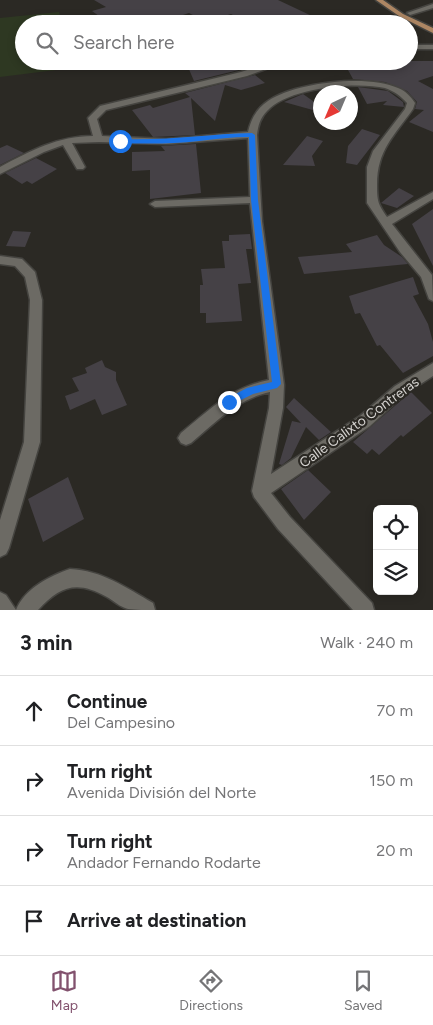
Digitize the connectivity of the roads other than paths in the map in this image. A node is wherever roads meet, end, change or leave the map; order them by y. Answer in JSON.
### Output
{"nodes":[{"id":1,"x":379,"y":0,"type":"edge"},
{"id":2,"x":392,"y":0,"type":"edge"},
{"id":3,"x":433,"y":6,"type":"edge"},
{"id":4,"x":410,"y":13,"type":"junction"},
{"id":5,"x":401,"y":15,"type":"edge"},
{"id":6,"x":414,"y":15,"type":"edge"},
{"id":7,"x":418,"y":17,"type":"edge"},
{"id":8,"x":418,"y":24,"type":"edge"},
{"id":9,"x":433,"y":25,"type":"edge"},
{"id":10,"x":433,"y":31,"type":"edge"},
{"id":11,"x":418,"y":47,"type":"edge"},
{"id":12,"x":433,"y":47,"type":"edge"},
{"id":13,"x":256,"y":70,"type":"edge"},
{"id":14,"x":252,"y":135,"type":"junction"},
{"id":15,"x":98,"y":139,"type":"junction"},
{"id":16,"x":66,"y":141,"type":"junction"},
{"id":17,"x":80,"y":167,"type":"dead end"},
{"id":18,"x":0,"y":171,"type":"edge"},
{"id":19,"x":433,"y":195,"type":"edge"},
{"id":20,"x":254,"y":200,"type":"junction"},
{"id":21,"x":155,"y":204,"type":"dead end"},
{"id":22,"x":385,"y":223,"type":"junction"},
{"id":23,"x":0,"y":260,"type":"edge"},
{"id":24,"x":430,"y":273,"type":"edge"},
{"id":25,"x":433,"y":296,"type":"edge"},
{"id":26,"x":433,"y":369,"type":"edge"},
{"id":27,"x":277,"y":384,"type":"junction"},
{"id":28,"x":186,"y":438,"type":"dead end"},
{"id":29,"x":260,"y":492,"type":"junction"},
{"id":30,"x":0,"y":548,"type":"edge"},
{"id":31,"x":0,"y":601,"type":"edge"},
{"id":32,"x":7,"y":610,"type":"edge"},
{"id":33,"x":25,"y":610,"type":"edge"},
{"id":34,"x":146,"y":610,"type":"edge"},
{"id":35,"x":365,"y":610,"type":"edge"}],
"edges":[{"from":1,"to":5,"type":"main road"},
{"from":2,"to":4,"type":"main road"},
{"from":3,"to":4,"type":"street"},
{"from":4,"to":6,"type":"main road"},
{"from":7,"to":9,"type":"main road"},
{"from":8,"to":10,"type":"main road"},
{"from":11,"to":12,"type":"street"},
{"from":13,"to":15,"type":"street"},
{"from":14,"to":15,"type":"street"},
{"from":14,"to":20,"type":"street"},
{"from":14,"to":22,"type":"street"},
{"from":15,"to":16,"type":"street"},
{"from":16,"to":17,"type":"street"},
{"from":16,"to":18,"type":"street"},
{"from":19,"to":22,"type":"street"},
{"from":20,"to":21,"type":"street"},
{"from":20,"to":27,"type":"street"},
{"from":22,"to":24,"type":"street"},
{"from":23,"to":30,"type":"street"},
{"from":24,"to":25,"type":"street"},
{"from":26,"to":29,"type":"street","name":"Calle Calixto Contreras"},
{"from":27,"to":28,"type":"street"},
{"from":27,"to":29,"type":"street"},
{"from":29,"to":35,"type":"street"},
{"from":31,"to":32,"type":"street"},
{"from":33,"to":34,"type":"street"}]}
